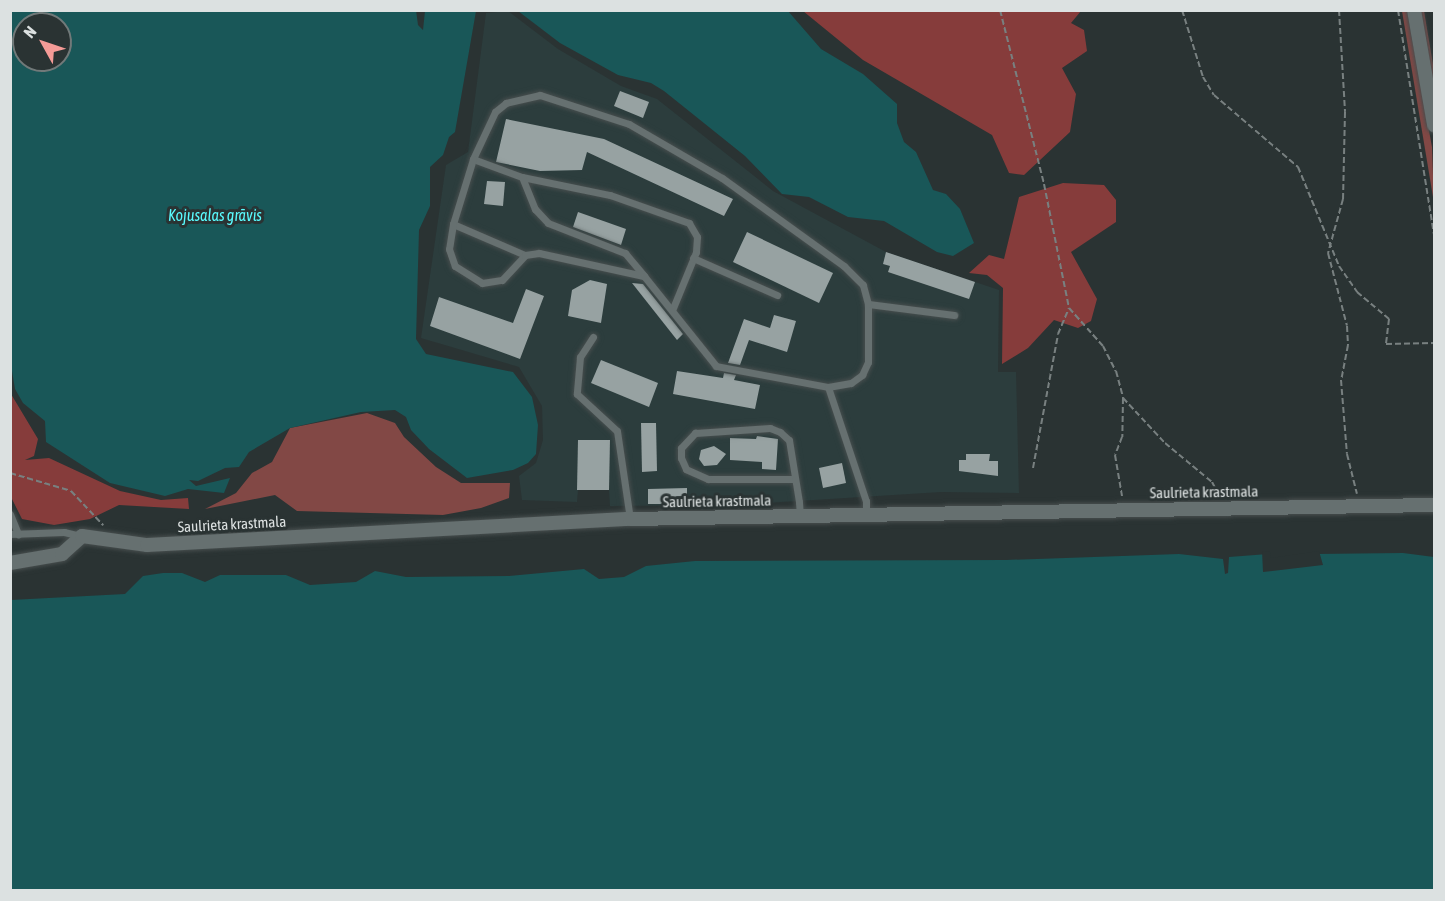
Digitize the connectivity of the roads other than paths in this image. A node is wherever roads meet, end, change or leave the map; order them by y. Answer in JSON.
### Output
{"nodes":[{"id":1,"x":1414,"y":10,"type":"edge"},
{"id":2,"x":1434,"y":125,"type":"edge"},
{"id":3,"x":473,"y":159,"type":"junction"},
{"id":4,"x":522,"y":177,"type":"junction"},
{"id":5,"x":453,"y":224,"type":"junction"},
{"id":6,"x":525,"y":255,"type":"junction"},
{"id":7,"x":693,"y":258,"type":"junction"},
{"id":8,"x":644,"y":276,"type":"junction"},
{"id":9,"x":777,"y":295,"type":"dead end"},
{"id":10,"x":868,"y":304,"type":"junction"},
{"id":11,"x":673,"y":308,"type":"junction"},
{"id":12,"x":954,"y":315,"type":"dead end"},
{"id":13,"x":593,"y":337,"type":"dead end"},
{"id":14,"x":828,"y":387,"type":"junction"},
{"id":15,"x":795,"y":479,"type":"junction"},
{"id":16,"x":1434,"y":505,"type":"edge"},
{"id":17,"x":10,"y":514,"type":"edge"},
{"id":18,"x":866,"y":514,"type":"junction"},
{"id":19,"x":800,"y":515,"type":"junction"},
{"id":20,"x":630,"y":519,"type":"junction"},
{"id":21,"x":14,"y":534,"type":"edge"},
{"id":22,"x":82,"y":536,"type":"junction"},
{"id":23,"x":10,"y":563,"type":"edge"}],
"edges":[{"from":1,"to":2,"type":"street"},
{"from":3,"to":4,"type":"lane"},
{"from":3,"to":5,"type":"lane"},
{"from":3,"to":10,"type":"lane"},
{"from":4,"to":7,"type":"lane"},
{"from":4,"to":8,"type":"lane"},
{"from":5,"to":6,"type":"lane"},
{"from":5,"to":6,"type":"lane"},
{"from":6,"to":8,"type":"lane"},
{"from":7,"to":9,"type":"lane"},
{"from":7,"to":11,"type":"lane"},
{"from":8,"to":11,"type":"lane"},
{"from":10,"to":12,"type":"lane"},
{"from":10,"to":14,"type":"lane"},
{"from":11,"to":14,"type":"lane"},
{"from":13,"to":20,"type":"lane"},
{"from":14,"to":18,"type":"lane"},
{"from":15,"to":15,"type":"lane"},
{"from":15,"to":19,"type":"lane"},
{"from":16,"to":18,"type":"street","name":"Saulrieta krastmala"},
{"from":17,"to":21,"type":"lane"},
{"from":18,"to":19,"type":"street","name":"Saulrieta krastmala"},
{"from":19,"to":20,"type":"street","name":"Saulrieta krastmala"},
{"from":20,"to":22,"type":"street","name":"Saulrieta krastmala"},
{"from":21,"to":22,"type":"lane"},
{"from":22,"to":23,"type":"street"}]}
